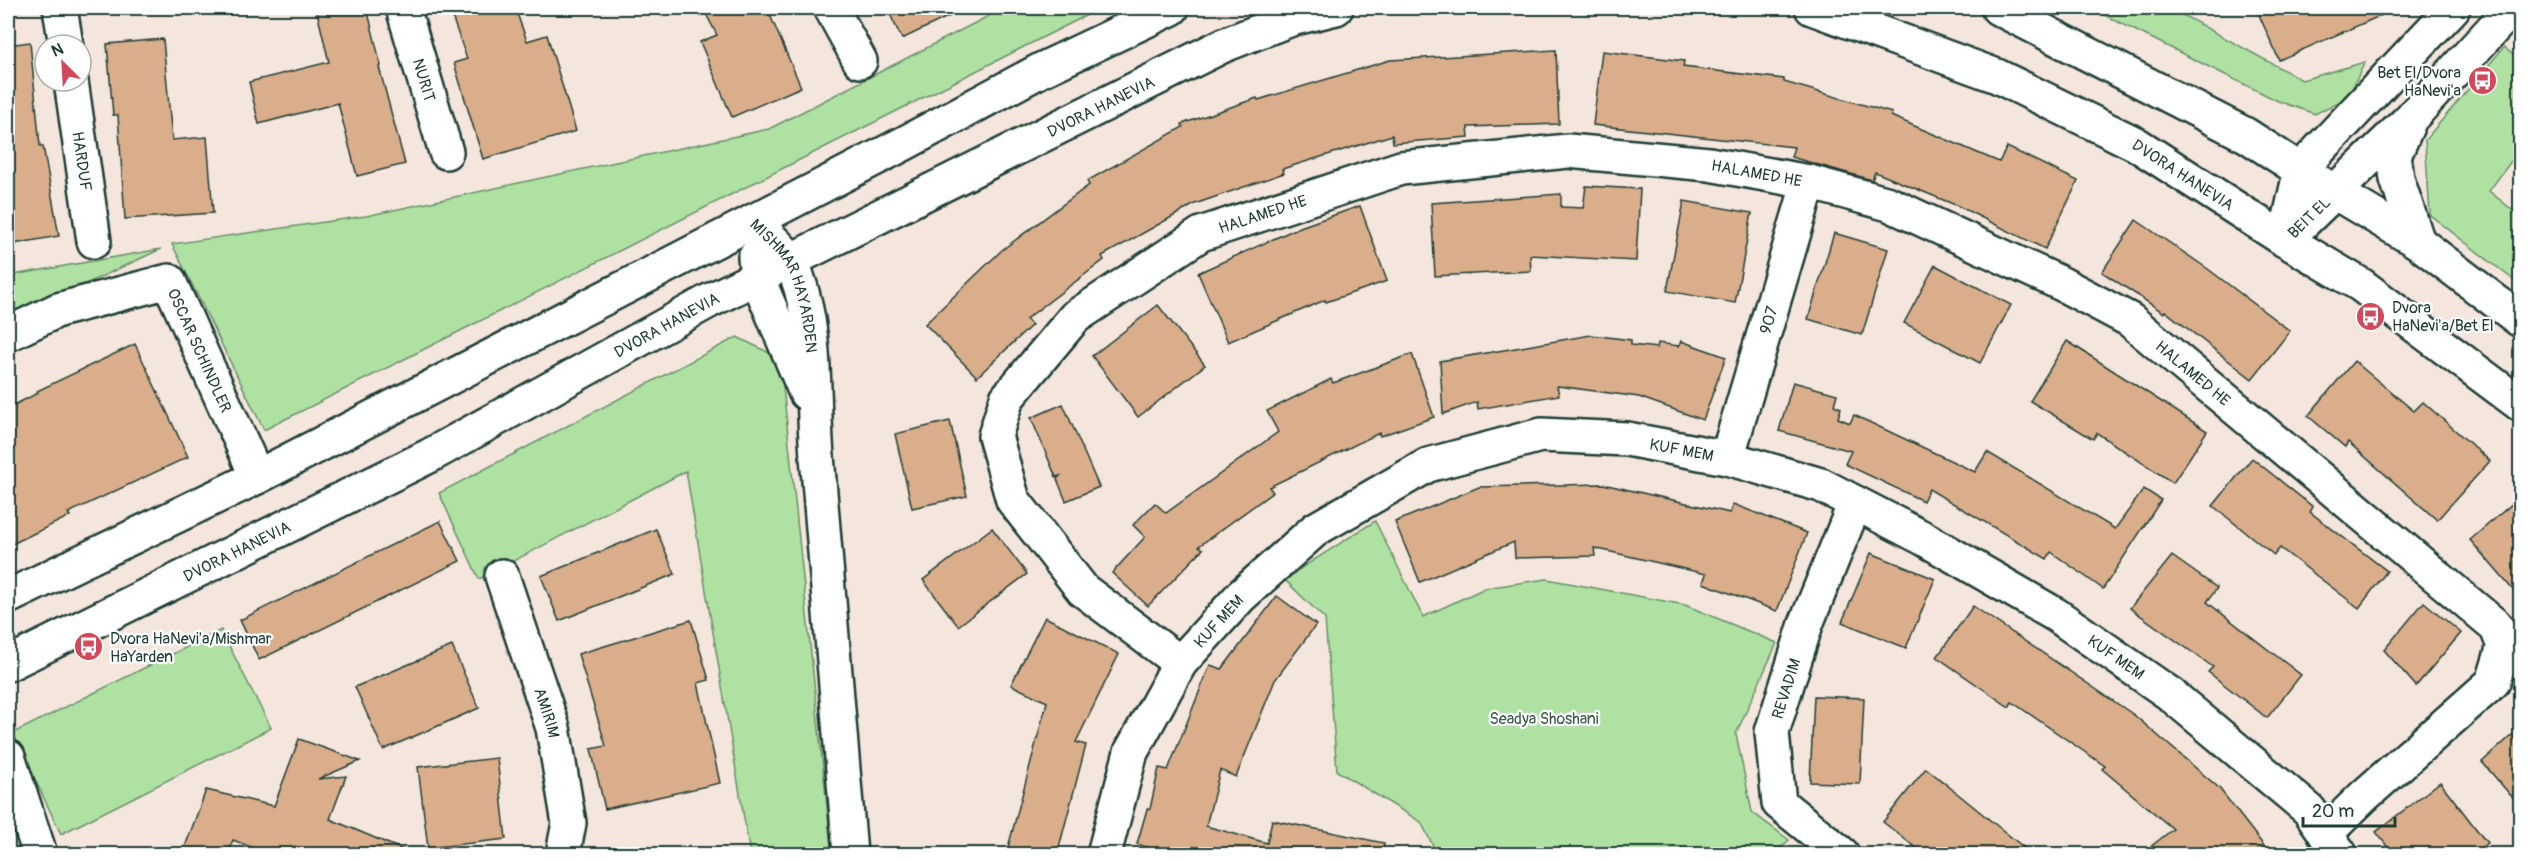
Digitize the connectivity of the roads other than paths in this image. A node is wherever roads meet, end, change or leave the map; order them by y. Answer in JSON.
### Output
{"nodes":[{"id":1,"x":60,"y":8,"type":"edge"},
{"id":2,"x":403,"y":8,"type":"edge"},
{"id":3,"x":831,"y":8,"type":"edge"},
{"id":4,"x":1172,"y":8,"type":"edge"},
{"id":5,"x":1336,"y":8,"type":"edge"},
{"id":6,"x":1812,"y":8,"type":"edge"},
{"id":7,"x":1998,"y":8,"type":"edge"},
{"id":8,"x":2453,"y":8,"type":"edge"},
{"id":9,"x":2512,"y":8,"type":"edge"},
{"id":10,"x":1285,"y":13,"type":"edge"},
{"id":11,"x":64,"y":33,"type":"edge"},
{"id":12,"x":860,"y":61,"type":"dead end"},
{"id":13,"x":73,"y":93,"type":"edge"},
{"id":14,"x":2409,"y":120,"type":"junction"},
{"id":15,"x":446,"y":152,"type":"dead end"},
{"id":16,"x":2301,"y":169,"type":"junction"},
{"id":17,"x":1809,"y":182,"type":"junction"},
{"id":18,"x":2336,"y":193,"type":"junction"},
{"id":19,"x":753,"y":221,"type":"junction"},
{"id":20,"x":2286,"y":240,"type":"junction"},
{"id":21,"x":94,"y":241,"type":"dead end"},
{"id":22,"x":2418,"y":242,"type":"junction"},
{"id":23,"x":791,"y":260,"type":"junction"},
{"id":24,"x":757,"y":277,"type":"junction"},
{"id":25,"x":2520,"y":320,"type":"edge"},
{"id":26,"x":8,"y":334,"type":"edge"},
{"id":27,"x":2520,"y":404,"type":"edge"},
{"id":28,"x":814,"y":427,"type":"junction"},
{"id":29,"x":1727,"y":458,"type":"junction"},
{"id":30,"x":257,"y":477,"type":"junction"},
{"id":31,"x":1855,"y":504,"type":"junction"},
{"id":32,"x":502,"y":576,"type":"dead end"},
{"id":33,"x":8,"y":597,"type":"edge"},
{"id":34,"x":1180,"y":663,"type":"junction"},
{"id":35,"x":8,"y":664,"type":"edge"},
{"id":36,"x":8,"y":757,"type":"edge"},
{"id":37,"x":2332,"y":844,"type":"edge"},
{"id":38,"x":40,"y":855,"type":"edge"},
{"id":39,"x":563,"y":855,"type":"edge"},
{"id":40,"x":850,"y":855,"type":"edge"},
{"id":41,"x":1104,"y":855,"type":"edge"},
{"id":42,"x":1842,"y":855,"type":"edge"}],
"edges":[{"from":1,"to":11,"type":"street"},
{"from":2,"to":15,"type":"street","name":"NURIT"},
{"from":3,"to":12,"type":"street"},
{"from":4,"to":19,"type":"street"},
{"from":5,"to":10,"type":"street","name":"DVORA HANEVIA"},
{"from":6,"to":20,"type":"street","name":"DVORA HANEVIA"},
{"from":7,"to":16,"type":"street"},
{"from":8,"to":16,"type":"street"},
{"from":9,"to":14,"type":"street","name":"BEIT EL"},
{"from":10,"to":23,"type":"street","name":"DVORA HANEVIA"},
{"from":13,"to":21,"type":"street","name":"HARDUF"},
{"from":14,"to":18,"type":"street","name":"BEIT EL"},
{"from":14,"to":22,"type":"street"},
{"from":16,"to":18,"type":"street"},
{"from":16,"to":20,"type":"street","name":"BEIT EL"},
{"from":17,"to":29,"type":"street","name":"907"},
{"from":17,"to":34,"type":"street","name":"HALAMED HE"},
{"from":17,"to":37,"type":"street","name":"HALAMED HE"},
{"from":18,"to":20,"type":"street","name":"BEIT EL"},
{"from":18,"to":22,"type":"street"},
{"from":19,"to":23,"type":"street","name":"MISHMAR HAYARDEN"},
{"from":19,"to":24,"type":"street","name":"MISHMAR HAYARDEN"},
{"from":19,"to":30,"type":"street"},
{"from":20,"to":27,"type":"street","name":"DVORA HANEVIA"},
{"from":22,"to":25,"type":"street"},
{"from":23,"to":24,"type":"street","name":"DVORA HANEVIA"},
{"from":23,"to":28,"type":"street","name":"MISHMAR HAYARDEN"},
{"from":24,"to":28,"type":"street","name":"MISHMAR HAYARDEN"},
{"from":24,"to":35,"type":"street","name":"DVORA HANEVIA"},
{"from":26,"to":30,"type":"street","name":"OSCAR SCHINDLER"},
{"from":28,"to":40,"type":"street","name":"MISHMAR HAYARDEN"},
{"from":29,"to":31,"type":"street","name":"KUF MEM"},
{"from":29,"to":34,"type":"street","name":"KUF MEM"},
{"from":30,"to":33,"type":"street"},
{"from":31,"to":37,"type":"street","name":"KUF MEM"},
{"from":31,"to":42,"type":"street","name":"REVADIM"},
{"from":32,"to":39,"type":"street","name":"AMIRIM"},
{"from":34,"to":41,"type":"street","name":"KUF MEM"},
{"from":36,"to":38,"type":"street"}]}
